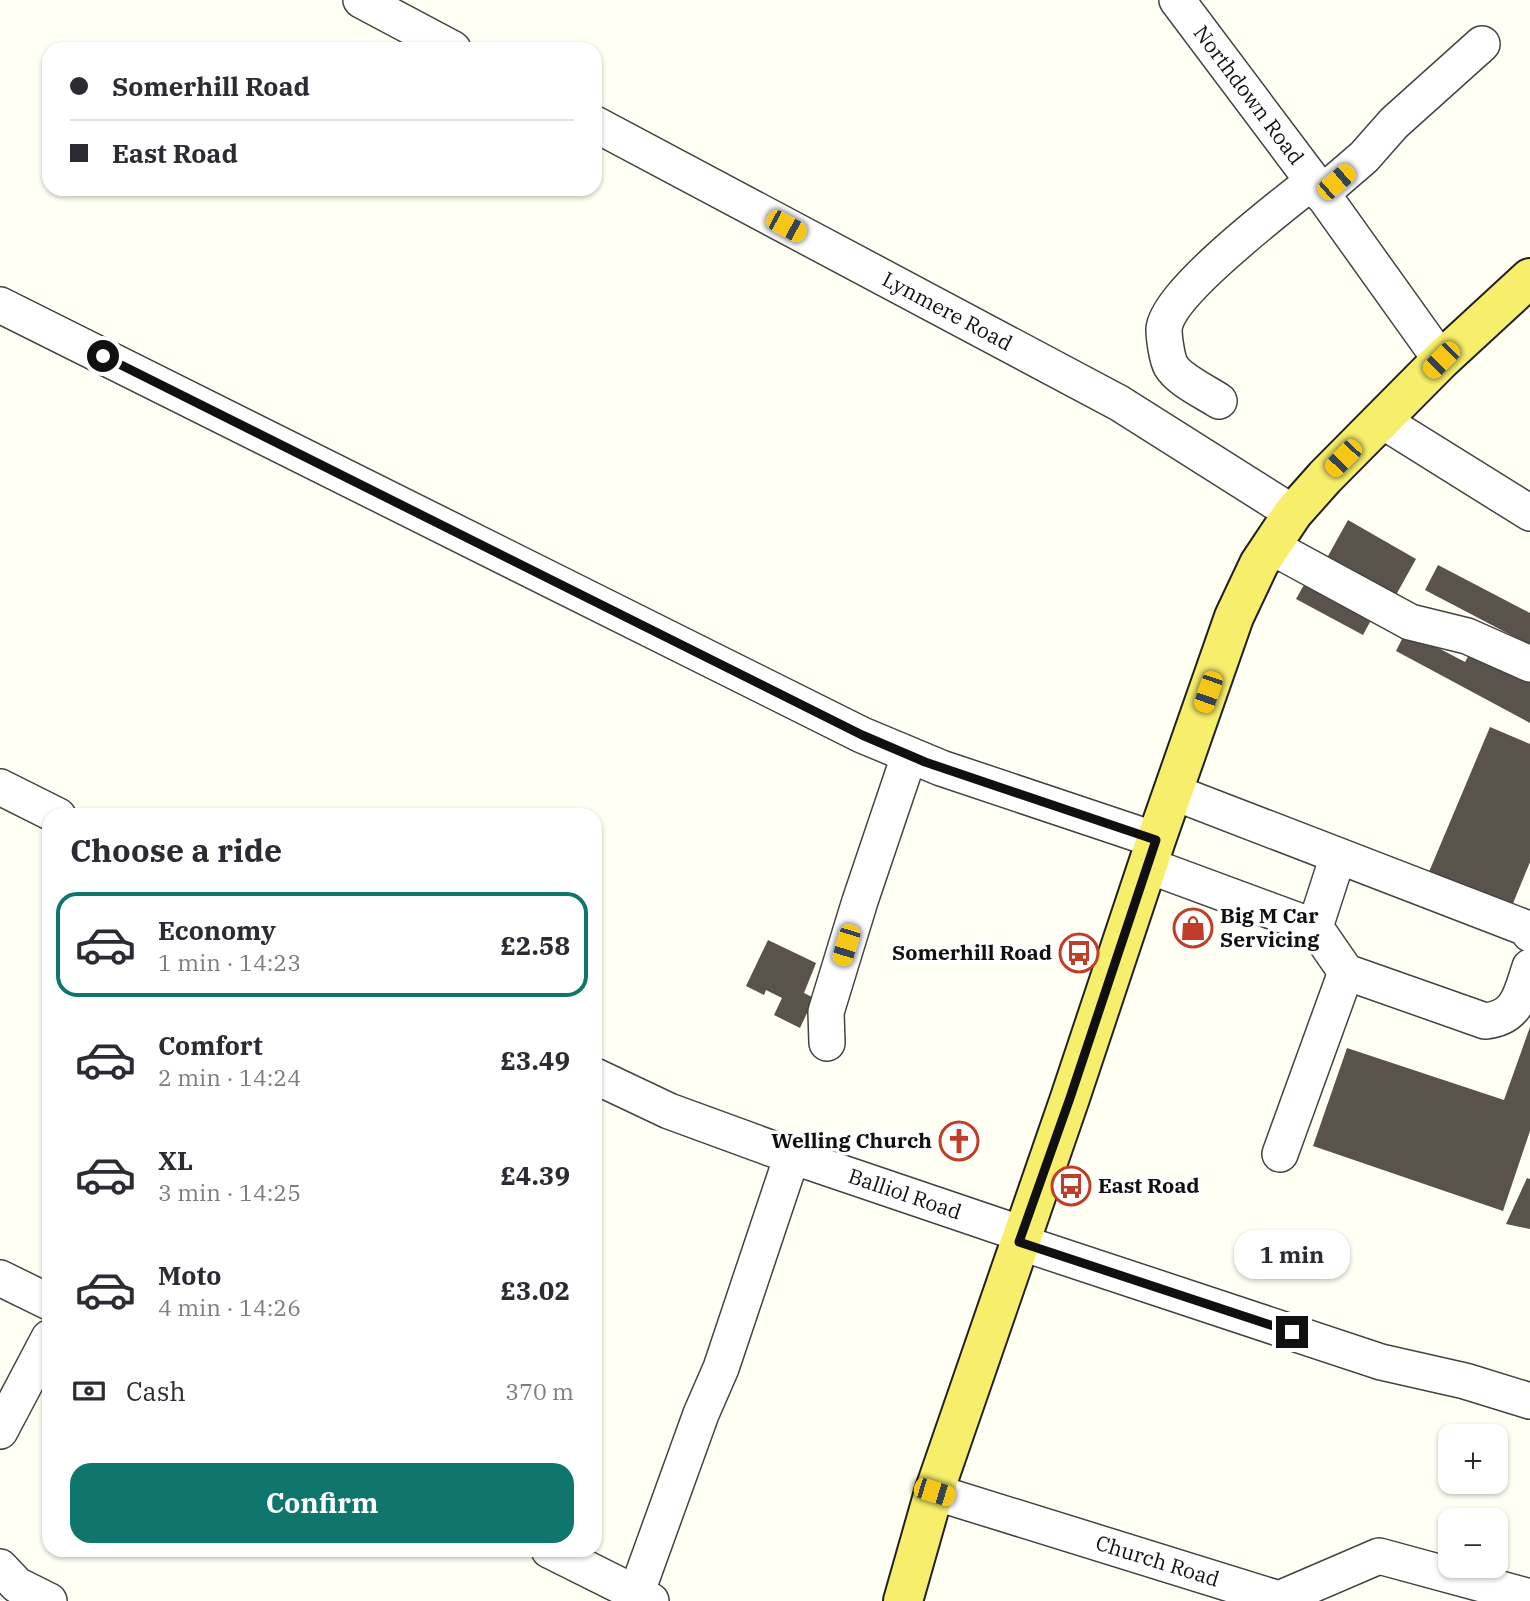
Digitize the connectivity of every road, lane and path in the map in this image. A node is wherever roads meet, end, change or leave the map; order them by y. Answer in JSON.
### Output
{"nodes":[{"id":1,"x":360,"y":0,"type":"edge"},
{"id":2,"x":1181,"y":1,"type":"edge"},
{"id":3,"x":440,"y":42,"type":"edge"},
{"id":4,"x":1482,"y":44,"type":"dead end"},
{"id":5,"x":602,"y":128,"type":"edge"},
{"id":6,"x":1317,"y":187,"type":"junction"},
{"id":7,"x":1530,"y":278,"type":"edge"},
{"id":8,"x":0,"y":306,"type":"edge"},
{"id":9,"x":1441,"y":360,"type":"junction"},
{"id":10,"x":1219,"y":401,"type":"dead end"},
{"id":11,"x":1381,"y":420,"type":"junction"},
{"id":12,"x":1293,"y":513,"type":"junction"},
{"id":13,"x":1530,"y":513,"type":"edge"},
{"id":14,"x":1270,"y":545,"type":"junction"},
{"id":15,"x":1530,"y":664,"type":"edge"},
{"id":16,"x":909,"y":756,"type":"junction"},
{"id":17,"x":0,"y":787,"type":"edge"},
{"id":18,"x":1173,"y":792,"type":"junction"},
{"id":19,"x":42,"y":808,"type":"edge"},
{"id":20,"x":1151,"y":852,"type":"junction"},
{"id":21,"x":1338,"y":856,"type":"junction"},
{"id":22,"x":1529,"y":926,"type":"edge"},
{"id":23,"x":1314,"y":927,"type":"junction"},
{"id":24,"x":1530,"y":967,"type":"edge"},
{"id":25,"x":1346,"y":972,"type":"junction"},
{"id":26,"x":827,"y":1043,"type":"dead end"},
{"id":27,"x":602,"y":1079,"type":"edge"},
{"id":28,"x":1280,"y":1154,"type":"dead end"},
{"id":29,"x":792,"y":1156,"type":"junction"},
{"id":30,"x":1020,"y":1238,"type":"junction"},
{"id":31,"x":0,"y":1278,"type":"edge"},
{"id":32,"x":42,"y":1299,"type":"edge"},
{"id":33,"x":42,"y":1351,"type":"edge"},
{"id":34,"x":1530,"y":1401,"type":"edge"},
{"id":35,"x":0,"y":1431,"type":"edge"},
{"id":36,"x":934,"y":1492,"type":"junction"},
{"id":37,"x":562,"y":1557,"type":"edge"},
{"id":38,"x":0,"y":1567,"type":"edge"},
{"id":39,"x":644,"y":1597,"type":"edge"},
{"id":40,"x":1530,"y":1597,"type":"edge"},
{"id":41,"x":49,"y":1601,"type":"edge"},
{"id":42,"x":903,"y":1601,"type":"edge"}],
"edges":[{"from":1,"to":3,"type":"street"},
{"from":2,"to":6,"type":"street","name":"Northdown Road"},
{"from":4,"to":6,"type":"street"},
{"from":5,"to":12,"type":"street","name":"Lynmere Road"},
{"from":6,"to":9,"type":"street","name":"Northdown Road"},
{"from":6,"to":10,"type":"street"},
{"from":7,"to":9,"type":"main road"},
{"from":8,"to":16,"type":"street"},
{"from":9,"to":11,"type":"main road"},
{"from":11,"to":12,"type":"main road"},
{"from":11,"to":13,"type":"street"},
{"from":12,"to":14,"type":"main road"},
{"from":14,"to":15,"type":"street"},
{"from":14,"to":18,"type":"main road"},
{"from":16,"to":20,"type":"street"},
{"from":16,"to":26,"type":"street"},
{"from":17,"to":19,"type":"street"},
{"from":18,"to":20,"type":"main road"},
{"from":18,"to":21,"type":"street"},
{"from":20,"to":23,"type":"street"},
{"from":20,"to":30,"type":"main road"},
{"from":21,"to":22,"type":"street"},
{"from":21,"to":23,"type":"street"},
{"from":23,"to":25,"type":"street"},
{"from":24,"to":25,"type":"street"},
{"from":25,"to":28,"type":"street"},
{"from":27,"to":29,"type":"street","name":"Balliol Road"},
{"from":29,"to":30,"type":"street","name":"Balliol Road"},
{"from":29,"to":39,"type":"street"},
{"from":30,"to":34,"type":"street"},
{"from":30,"to":36,"type":"main road"},
{"from":31,"to":32,"type":"street"},
{"from":33,"to":35,"type":"street"},
{"from":36,"to":40,"type":"street","name":"Church Road"},
{"from":36,"to":42,"type":"main road"},
{"from":37,"to":39,"type":"street"},
{"from":38,"to":41,"type":"street"}]}
